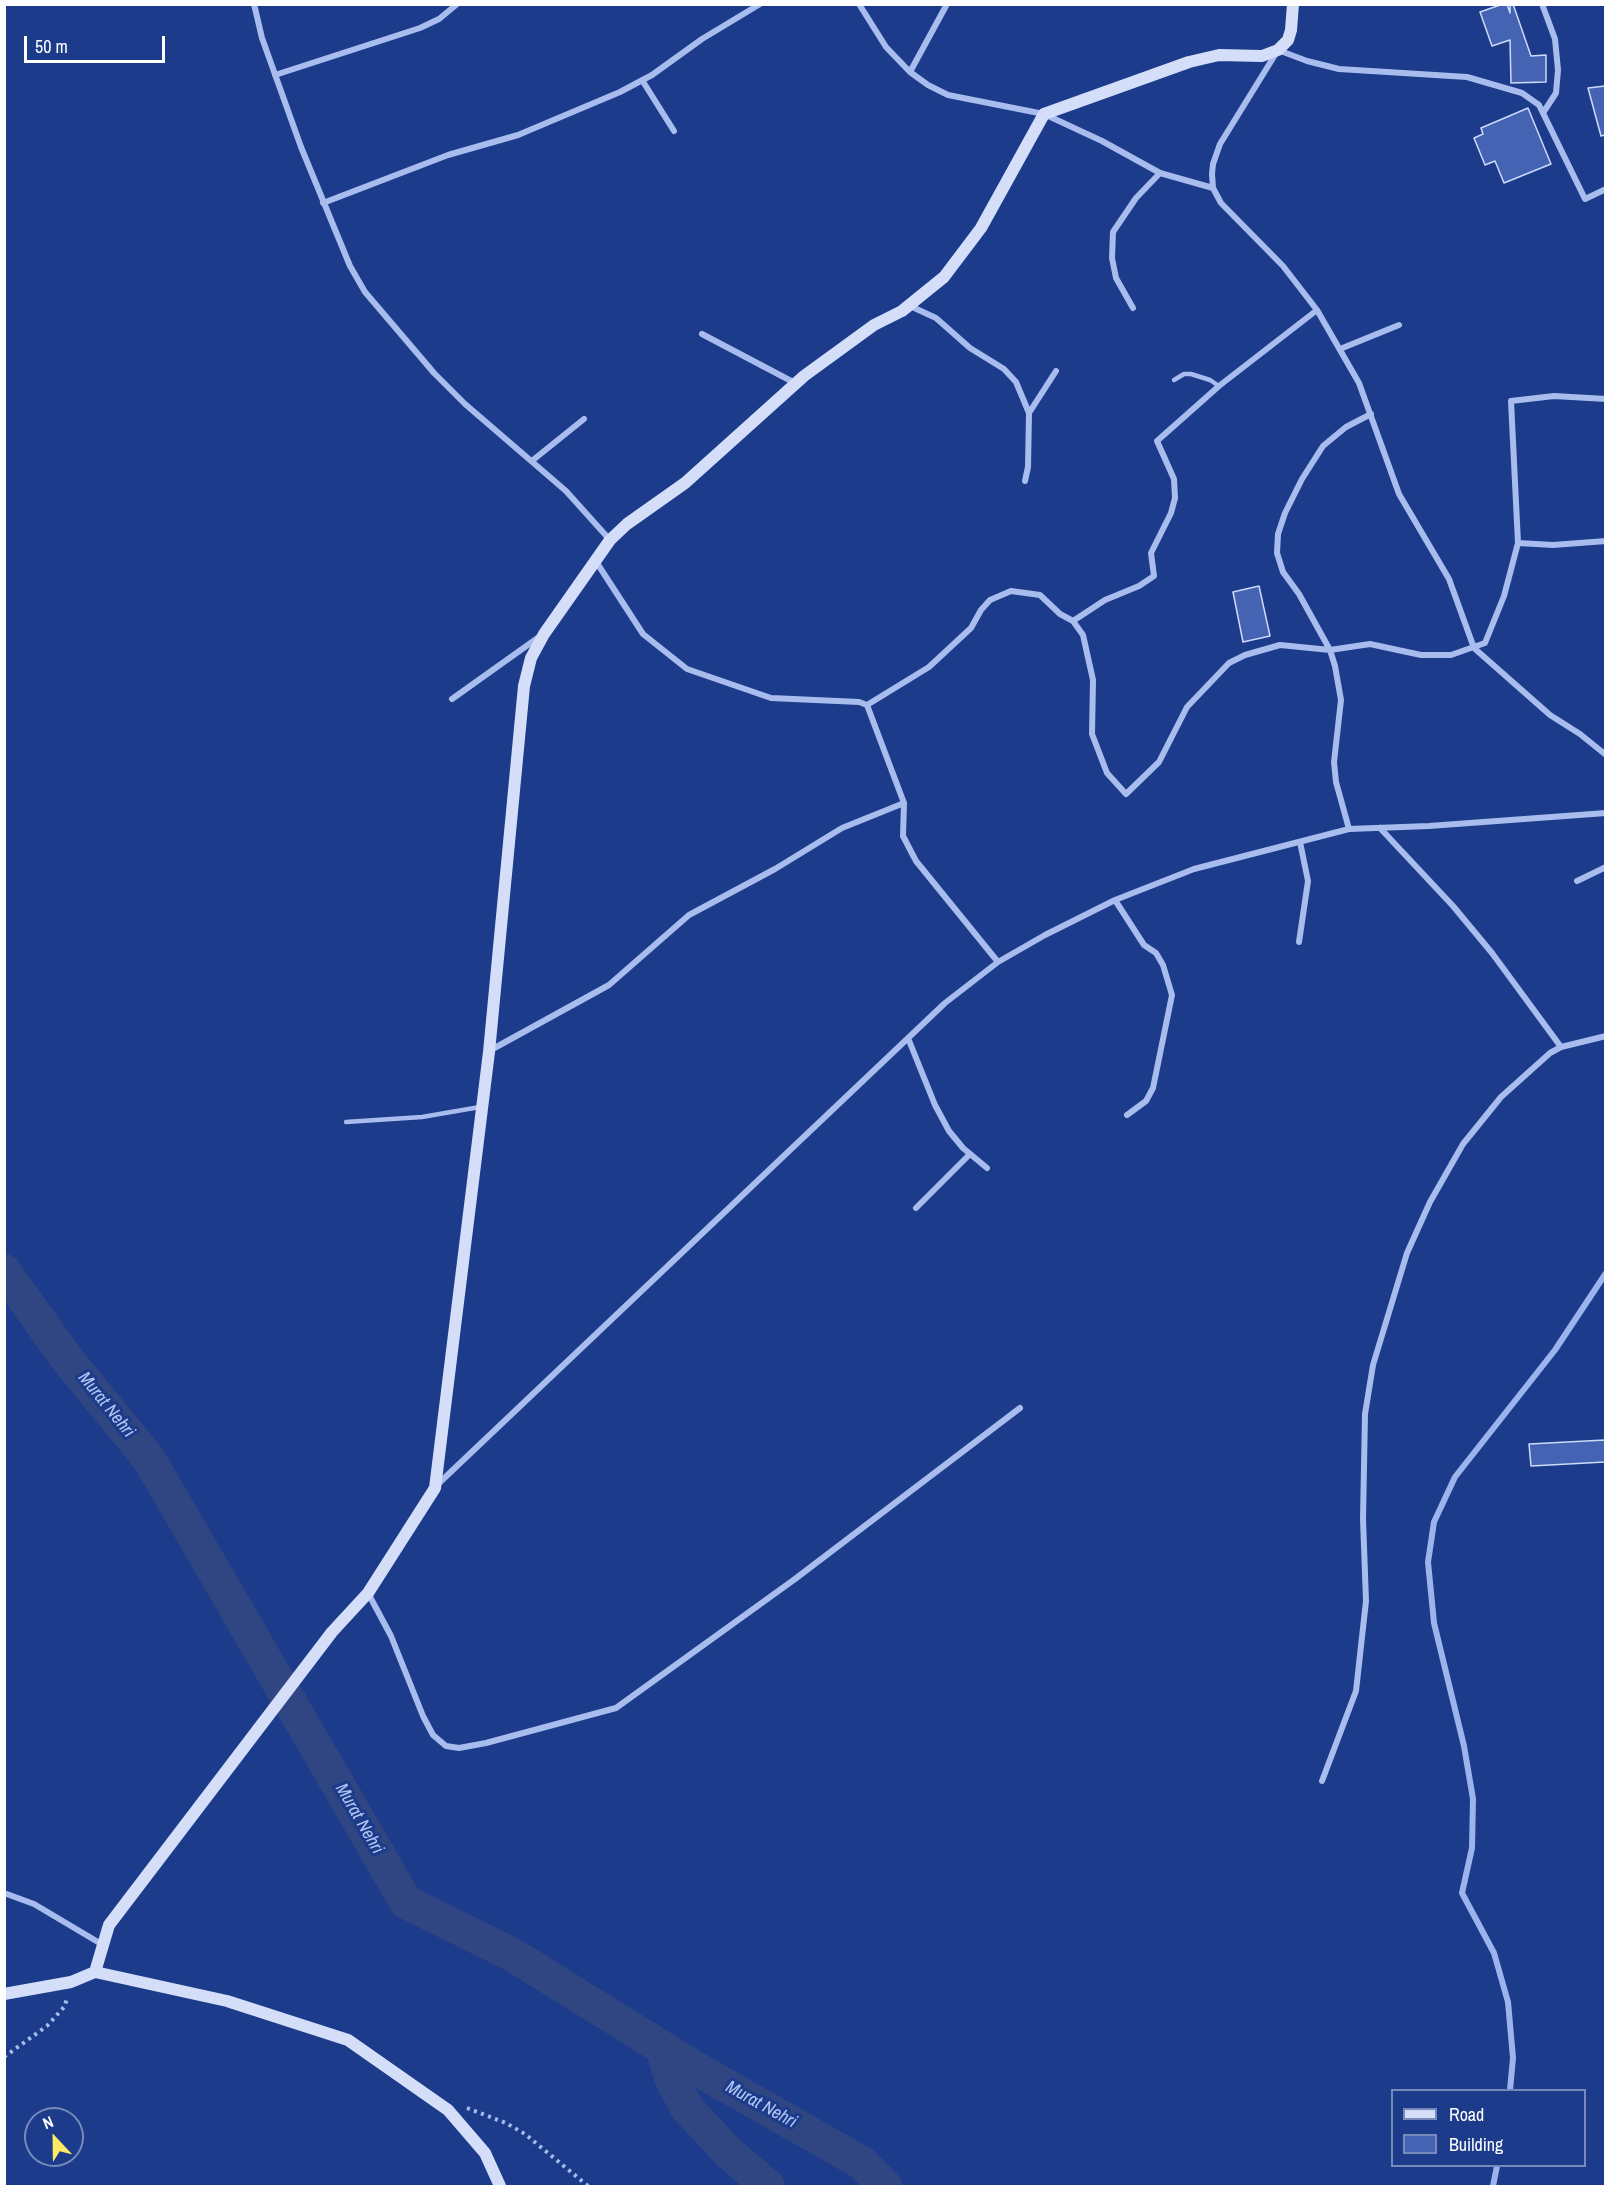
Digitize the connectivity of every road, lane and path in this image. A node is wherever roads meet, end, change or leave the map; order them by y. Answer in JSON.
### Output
{"nodes":[{"id":1,"x":254,"y":4,"type":"edge"},
{"id":2,"x":760,"y":4,"type":"edge"},
{"id":3,"x":859,"y":4,"type":"edge"},
{"id":4,"x":947,"y":4,"type":"edge"},
{"id":5,"x":1293,"y":4,"type":"edge"},
{"id":6,"x":1542,"y":4,"type":"edge"},
{"id":7,"x":456,"y":5,"type":"edge"},
{"id":8,"x":1278,"y":50,"type":"junction"},
{"id":9,"x":910,"y":72,"type":"junction"},
{"id":10,"x":275,"y":75,"type":"junction"},
{"id":11,"x":642,"y":80,"type":"junction"},
{"id":12,"x":1543,"y":113,"type":"junction"},
{"id":13,"x":1044,"y":114,"type":"junction"},
{"id":14,"x":674,"y":131,"type":"dead end"},
{"id":15,"x":1160,"y":173,"type":"junction"},
{"id":16,"x":1213,"y":188,"type":"junction"},
{"id":17,"x":1605,"y":189,"type":"edge"},
{"id":18,"x":323,"y":203,"type":"junction"},
{"id":19,"x":909,"y":305,"type":"junction"},
{"id":20,"x":1133,"y":308,"type":"dead end"},
{"id":21,"x":1317,"y":310,"type":"junction"},
{"id":22,"x":1399,"y":325,"type":"dead end"},
{"id":23,"x":702,"y":334,"type":"dead end"},
{"id":24,"x":1340,"y":350,"type":"junction"},
{"id":25,"x":1056,"y":371,"type":"dead end"},
{"id":26,"x":1174,"y":380,"type":"dead end"},
{"id":27,"x":796,"y":384,"type":"junction"},
{"id":28,"x":1219,"y":386,"type":"junction"},
{"id":29,"x":1605,"y":399,"type":"edge"},
{"id":30,"x":1029,"y":413,"type":"junction"},
{"id":31,"x":1371,"y":414,"type":"junction"},
{"id":32,"x":584,"y":419,"type":"dead end"},
{"id":33,"x":533,"y":460,"type":"junction"},
{"id":34,"x":1025,"y":481,"type":"dead end"},
{"id":35,"x":610,"y":540,"type":"junction"},
{"id":36,"x":1605,"y":541,"type":"edge"},
{"id":37,"x":1518,"y":543,"type":"junction"},
{"id":38,"x":595,"y":560,"type":"junction"},
{"id":39,"x":1073,"y":621,"type":"junction"},
{"id":40,"x":544,"y":634,"type":"junction"},
{"id":41,"x":1474,"y":648,"type":"junction"},
{"id":42,"x":1330,"y":650,"type":"junction"},
{"id":43,"x":452,"y":699,"type":"dead end"},
{"id":44,"x":867,"y":705,"type":"junction"},
{"id":45,"x":1605,"y":755,"type":"edge"},
{"id":46,"x":904,"y":803,"type":"junction"},
{"id":47,"x":1605,"y":813,"type":"edge"},
{"id":48,"x":1380,"y":828,"type":"junction"},
{"id":49,"x":1348,"y":829,"type":"junction"},
{"id":50,"x":1300,"y":842,"type":"junction"},
{"id":51,"x":1605,"y":867,"type":"edge"},
{"id":52,"x":1577,"y":880,"type":"dead end"},
{"id":53,"x":1115,"y":900,"type":"junction"},
{"id":54,"x":1299,"y":942,"type":"dead end"},
{"id":55,"x":998,"y":962,"type":"junction"},
{"id":56,"x":1605,"y":1036,"type":"edge"},
{"id":57,"x":908,"y":1038,"type":"junction"},
{"id":58,"x":1561,"y":1047,"type":"junction"},
{"id":59,"x":489,"y":1052,"type":"junction"},
{"id":60,"x":481,"y":1107,"type":"junction"},
{"id":61,"x":1127,"y":1115,"type":"dead end"},
{"id":62,"x":346,"y":1122,"type":"dead end"},
{"id":63,"x":970,"y":1154,"type":"junction"},
{"id":64,"x":987,"y":1168,"type":"dead end"},
{"id":65,"x":916,"y":1208,"type":"dead end"},
{"id":66,"x":1020,"y":1408,"type":"dead end"},
{"id":67,"x":435,"y":1488,"type":"junction"},
{"id":68,"x":368,"y":1593,"type":"junction"},
{"id":69,"x":1322,"y":1781,"type":"dead end"},
{"id":70,"x":4,"y":1893,"type":"edge"},
{"id":71,"x":103,"y":1945,"type":"junction"},
{"id":72,"x":95,"y":1972,"type":"junction"},
{"id":73,"x":71,"y":1982,"type":"junction"},
{"id":74,"x":4,"y":1994,"type":"edge"},
{"id":75,"x":4,"y":2057,"type":"edge"},
{"id":76,"x":462,"y":2106,"type":"dead end"},
{"id":77,"x":500,"y":2187,"type":"edge"},
{"id":78,"x":588,"y":2187,"type":"edge"}],
"edges":[{"from":1,"to":10,"type":"street"},
{"from":2,"to":11,"type":"street"},
{"from":3,"to":9,"type":"street"},
{"from":4,"to":9,"type":"street"},
{"from":5,"to":8,"type":"street"},
{"from":6,"to":12,"type":"street"},
{"from":7,"to":10,"type":"street"},
{"from":8,"to":12,"type":"street"},
{"from":8,"to":13,"type":"street"},
{"from":8,"to":16,"type":"street"},
{"from":9,"to":13,"type":"street"},
{"from":10,"to":18,"type":"street"},
{"from":11,"to":14,"type":"street"},
{"from":11,"to":18,"type":"street"},
{"from":12,"to":17,"type":"street"},
{"from":13,"to":15,"type":"street"},
{"from":13,"to":19,"type":"street"},
{"from":15,"to":16,"type":"street"},
{"from":15,"to":20,"type":"street"},
{"from":16,"to":21,"type":"street"},
{"from":18,"to":33,"type":"street"},
{"from":19,"to":27,"type":"street"},
{"from":19,"to":30,"type":"street"},
{"from":21,"to":24,"type":"street"},
{"from":21,"to":28,"type":"street"},
{"from":22,"to":24,"type":"street"},
{"from":23,"to":27,"type":"street"},
{"from":24,"to":31,"type":"street"},
{"from":25,"to":30,"type":"street"},
{"from":26,"to":28,"type":"lane"},
{"from":27,"to":35,"type":"street"},
{"from":28,"to":39,"type":"street"},
{"from":29,"to":37,"type":"street"},
{"from":30,"to":34,"type":"street"},
{"from":31,"to":41,"type":"street"},
{"from":31,"to":42,"type":"street"},
{"from":32,"to":33,"type":"street"},
{"from":33,"to":35,"type":"street"},
{"from":35,"to":38,"type":"street"},
{"from":36,"to":37,"type":"street"},
{"from":37,"to":41,"type":"street"},
{"from":38,"to":40,"type":"street"},
{"from":38,"to":44,"type":"street"},
{"from":39,"to":42,"type":"street"},
{"from":39,"to":44,"type":"street"},
{"from":40,"to":43,"type":"street"},
{"from":40,"to":59,"type":"street"},
{"from":41,"to":42,"type":"street"},
{"from":41,"to":45,"type":"street"},
{"from":42,"to":49,"type":"street"},
{"from":44,"to":46,"type":"street"},
{"from":46,"to":55,"type":"street"},
{"from":46,"to":59,"type":"street"},
{"from":47,"to":48,"type":"street"},
{"from":48,"to":49,"type":"street"},
{"from":48,"to":58,"type":"street"},
{"from":49,"to":50,"type":"street"},
{"from":50,"to":53,"type":"street"},
{"from":50,"to":54,"type":"street"},
{"from":51,"to":52,"type":"street"},
{"from":53,"to":55,"type":"street"},
{"from":53,"to":61,"type":"street"},
{"from":55,"to":57,"type":"street"},
{"from":56,"to":58,"type":"street"},
{"from":57,"to":63,"type":"street"},
{"from":57,"to":67,"type":"street"},
{"from":58,"to":69,"type":"street"},
{"from":59,"to":60,"type":"street"},
{"from":60,"to":62,"type":"lane"},
{"from":60,"to":67,"type":"street"},
{"from":63,"to":64,"type":"street"},
{"from":63,"to":65,"type":"street"},
{"from":66,"to":68,"type":"street"},
{"from":67,"to":68,"type":"street"},
{"from":68,"to":71,"type":"street"},
{"from":70,"to":71,"type":"street"},
{"from":71,"to":72,"type":"street"},
{"from":72,"to":73,"type":"street"},
{"from":72,"to":77,"type":"street"},
{"from":73,"to":74,"type":"street"},
{"from":73,"to":75,"type":"path"},
{"from":76,"to":78,"type":"path"}]}
